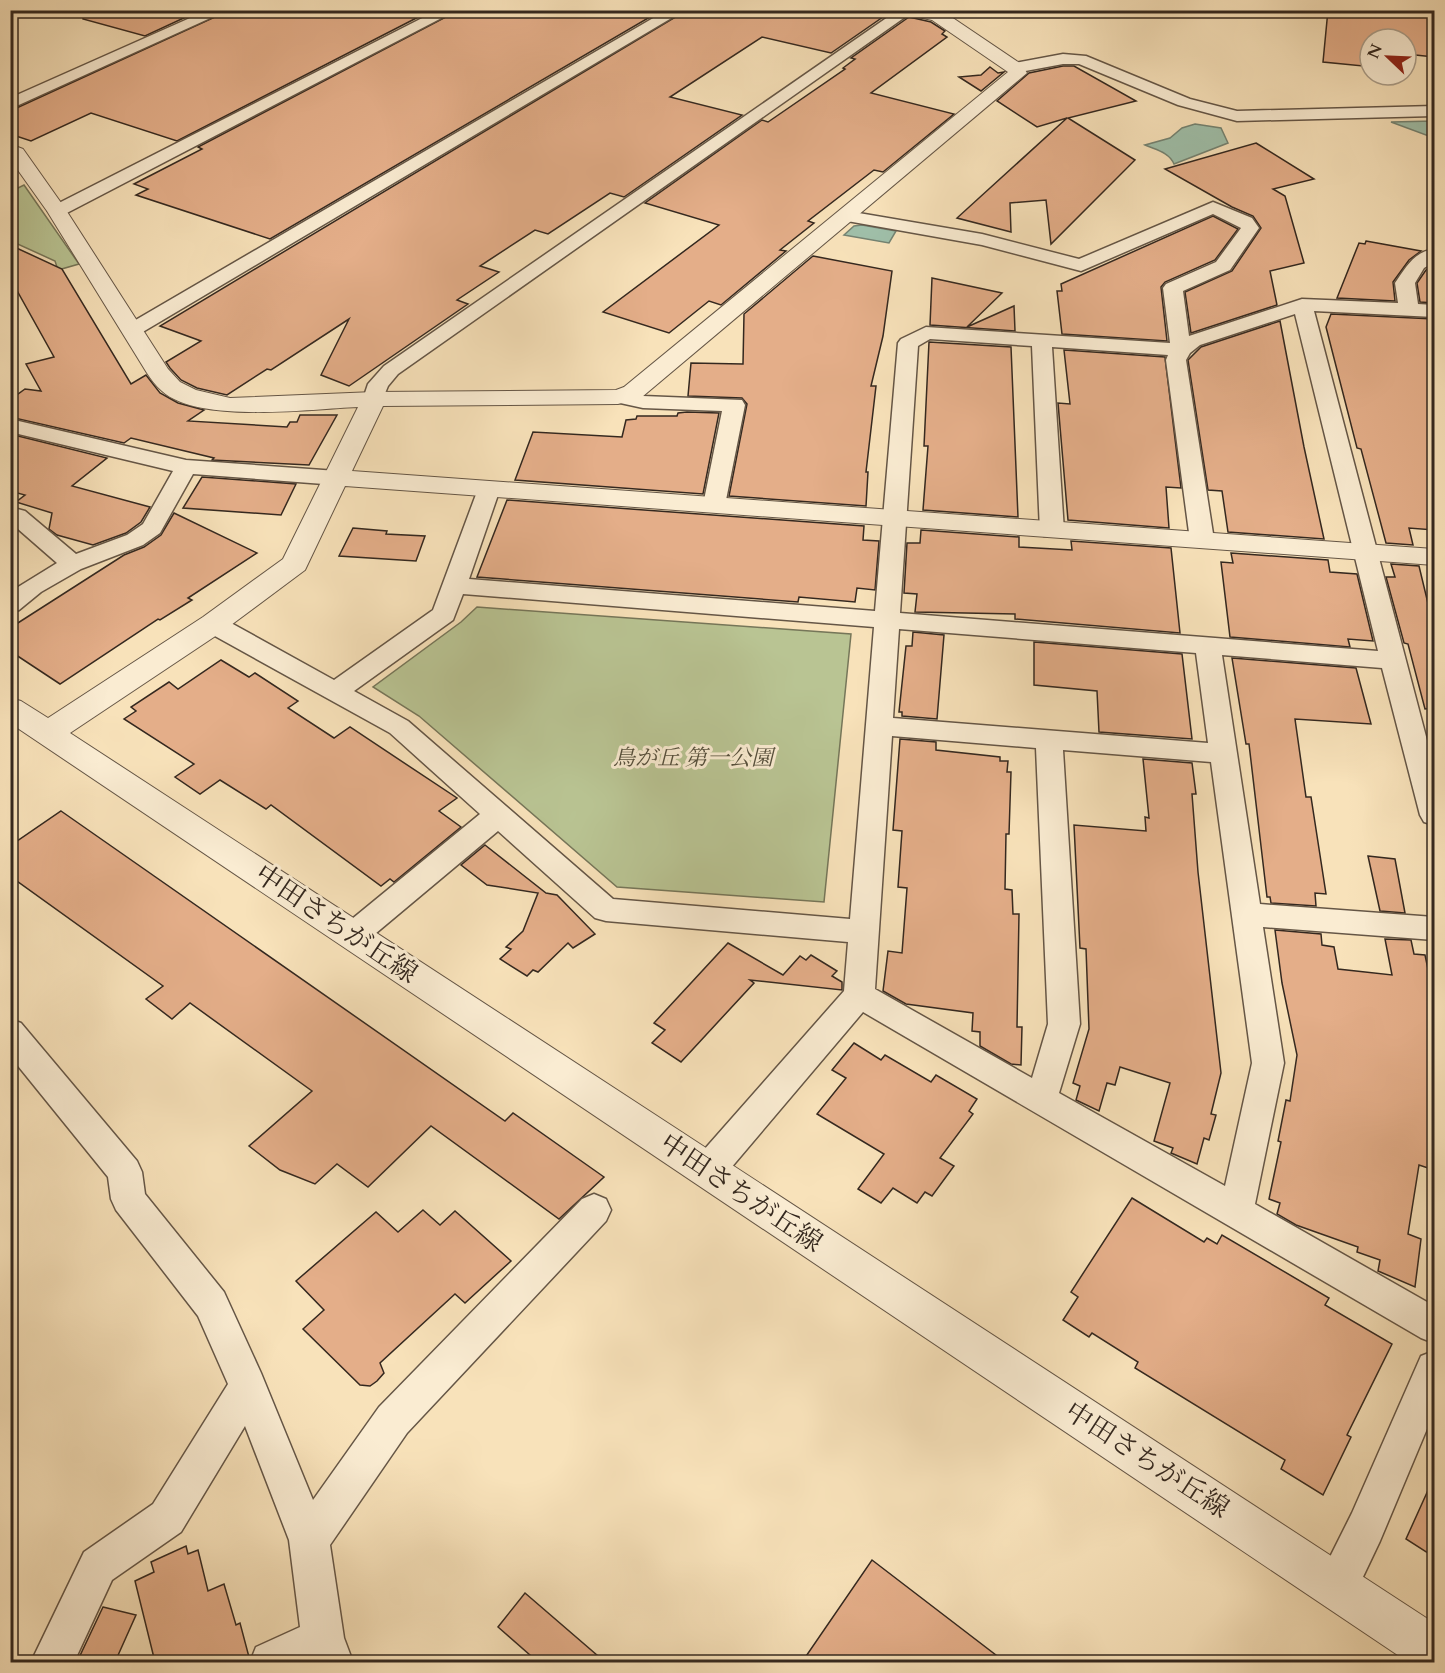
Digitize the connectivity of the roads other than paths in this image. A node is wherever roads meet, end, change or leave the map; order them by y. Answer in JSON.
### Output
{"nodes":[{"id":1,"x":221,"y":10,"type":"edge"},
{"id":2,"x":450,"y":10,"type":"edge"},
{"id":3,"x":678,"y":10,"type":"edge"},
{"id":4,"x":909,"y":10,"type":"edge"},
{"id":5,"x":1015,"y":68,"type":"junction"},
{"id":6,"x":10,"y":104,"type":"edge"},
{"id":7,"x":1434,"y":111,"type":"edge"},
{"id":8,"x":10,"y":150,"type":"edge"},
{"id":9,"x":57,"y":211,"type":"junction"},
{"id":10,"x":847,"y":216,"type":"junction"},
{"id":11,"x":1434,"y":254,"type":"edge"},
{"id":12,"x":1302,"y":305,"type":"junction"},
{"id":13,"x":1409,"y":310,"type":"junction"},
{"id":14,"x":1434,"y":311,"type":"edge"},
{"id":15,"x":134,"y":329,"type":"junction"},
{"id":16,"x":1042,"y":341,"type":"junction"},
{"id":17,"x":1181,"y":350,"type":"junction"},
{"id":18,"x":618,"y":397,"type":"junction"},
{"id":19,"x":374,"y":399,"type":"junction"},
{"id":20,"x":10,"y":425,"type":"edge"},
{"id":21,"x":186,"y":467,"type":"junction"},
{"id":22,"x":337,"y":478,"type":"junction"},
{"id":23,"x":489,"y":489,"type":"junction"},
{"id":24,"x":714,"y":505,"type":"junction"},
{"id":25,"x":10,"y":514,"type":"edge"},
{"id":26,"x":894,"y":519,"type":"junction"},
{"id":27,"x":1052,"y":531,"type":"junction"},
{"id":28,"x":1202,"y":540,"type":"junction"},
{"id":29,"x":1367,"y":551,"type":"junction"},
{"id":30,"x":1434,"y":557,"type":"edge"},
{"id":31,"x":73,"y":564,"type":"junction"},
{"id":32,"x":455,"y":586,"type":"junction"},
{"id":33,"x":10,"y":605,"type":"edge"},
{"id":34,"x":889,"y":619,"type":"junction"},
{"id":35,"x":213,"y":624,"type":"junction"},
{"id":36,"x":1208,"y":647,"type":"junction"},
{"id":37,"x":1391,"y":660,"type":"junction"},
{"id":38,"x":334,"y":692,"type":"junction"},
{"id":39,"x":10,"y":708,"type":"edge"},
{"id":40,"x":880,"y":726,"type":"junction"},
{"id":41,"x":49,"y":732,"type":"junction"},
{"id":42,"x":1049,"y":741,"type":"junction"},
{"id":43,"x":1223,"y":754,"type":"junction"},
{"id":44,"x":498,"y":815,"type":"junction"},
{"id":45,"x":1434,"y":815,"type":"edge"},
{"id":46,"x":1247,"y":914,"type":"junction"},
{"id":47,"x":1434,"y":928,"type":"edge"},
{"id":48,"x":863,"y":932,"type":"junction"},
{"id":49,"x":352,"y":936,"type":"junction"},
{"id":50,"x":860,"y":994,"type":"junction"},
{"id":51,"x":10,"y":1032,"type":"edge"},
{"id":52,"x":1041,"y":1100,"type":"junction"},
{"id":53,"x":707,"y":1171,"type":"junction"},
{"id":54,"x":1237,"y":1209,"type":"junction"},
{"id":55,"x":594,"y":1210,"type":"dead end"},
{"id":56,"x":1434,"y":1326,"type":"edge"},
{"id":57,"x":1434,"y":1369,"type":"edge"},
{"id":58,"x":248,"y":1386,"type":"junction"},
{"id":59,"x":309,"y":1540,"type":"junction"},
{"id":60,"x":1337,"y":1585,"type":"junction"},
{"id":61,"x":328,"y":1650,"type":"edge"},
{"id":62,"x":1434,"y":1651,"type":"edge"},
{"id":63,"x":52,"y":1662,"type":"edge"},
{"id":64,"x":271,"y":1662,"type":"edge"}],
"edges":[{"from":1,"to":6,"type":"street"},
{"from":2,"to":9,"type":"street"},
{"from":3,"to":15,"type":"street"},
{"from":4,"to":5,"type":"street"},
{"from":4,"to":19,"type":"street"},
{"from":5,"to":7,"type":"street"},
{"from":5,"to":10,"type":"street"},
{"from":8,"to":9,"type":"street"},
{"from":9,"to":15,"type":"street"},
{"from":10,"to":17,"type":"street"},
{"from":10,"to":18,"type":"street"},
{"from":11,"to":13,"type":"street"},
{"from":12,"to":13,"type":"street"},
{"from":12,"to":17,"type":"street"},
{"from":12,"to":29,"type":"street"},
{"from":13,"to":14,"type":"street"},
{"from":15,"to":19,"type":"street"},
{"from":16,"to":17,"type":"street"},
{"from":16,"to":26,"type":"street"},
{"from":16,"to":27,"type":"street"},
{"from":17,"to":28,"type":"street"},
{"from":18,"to":19,"type":"street"},
{"from":18,"to":24,"type":"street"},
{"from":19,"to":22,"type":"street"},
{"from":20,"to":21,"type":"street"},
{"from":21,"to":22,"type":"street"},
{"from":21,"to":31,"type":"street"},
{"from":22,"to":23,"type":"street"},
{"from":22,"to":35,"type":"street"},
{"from":23,"to":24,"type":"street"},
{"from":23,"to":32,"type":"street"},
{"from":24,"to":26,"type":"street"},
{"from":25,"to":31,"type":"street"},
{"from":26,"to":27,"type":"street"},
{"from":26,"to":34,"type":"street"},
{"from":27,"to":28,"type":"street"},
{"from":28,"to":29,"type":"street"},
{"from":29,"to":30,"type":"street"},
{"from":29,"to":37,"type":"street"},
{"from":31,"to":33,"type":"street"},
{"from":32,"to":34,"type":"street"},
{"from":32,"to":38,"type":"street"},
{"from":34,"to":36,"type":"street"},
{"from":34,"to":40,"type":"street"},
{"from":35,"to":38,"type":"street"},
{"from":35,"to":41,"type":"street"},
{"from":36,"to":37,"type":"street"},
{"from":36,"to":43,"type":"street"},
{"from":37,"to":45,"type":"street"},
{"from":38,"to":44,"type":"street"},
{"from":39,"to":41,"type":"street","name":"中田さちが丘線"},
{"from":40,"to":42,"type":"street"},
{"from":40,"to":48,"type":"street"},
{"from":41,"to":49,"type":"street","name":"中田さちが丘線"},
{"from":42,"to":43,"type":"street"},
{"from":42,"to":52,"type":"street"},
{"from":43,"to":46,"type":"street"},
{"from":44,"to":48,"type":"street"},
{"from":44,"to":49,"type":"street"},
{"from":46,"to":47,"type":"street"},
{"from":46,"to":54,"type":"street"},
{"from":48,"to":50,"type":"street"},
{"from":49,"to":53,"type":"street","name":"中田さちが丘線"},
{"from":50,"to":52,"type":"street"},
{"from":50,"to":53,"type":"street"},
{"from":51,"to":58,"type":"street"},
{"from":52,"to":54,"type":"street"},
{"from":53,"to":60,"type":"street","name":"中田さちが丘線"},
{"from":54,"to":56,"type":"street"},
{"from":55,"to":59,"type":"street"},
{"from":57,"to":60,"type":"street"},
{"from":58,"to":59,"type":"street"},
{"from":58,"to":63,"type":"street"},
{"from":59,"to":61,"type":"street"},
{"from":60,"to":62,"type":"street","name":"中田さちが丘線"},
{"from":61,"to":64,"type":"street"}]}
